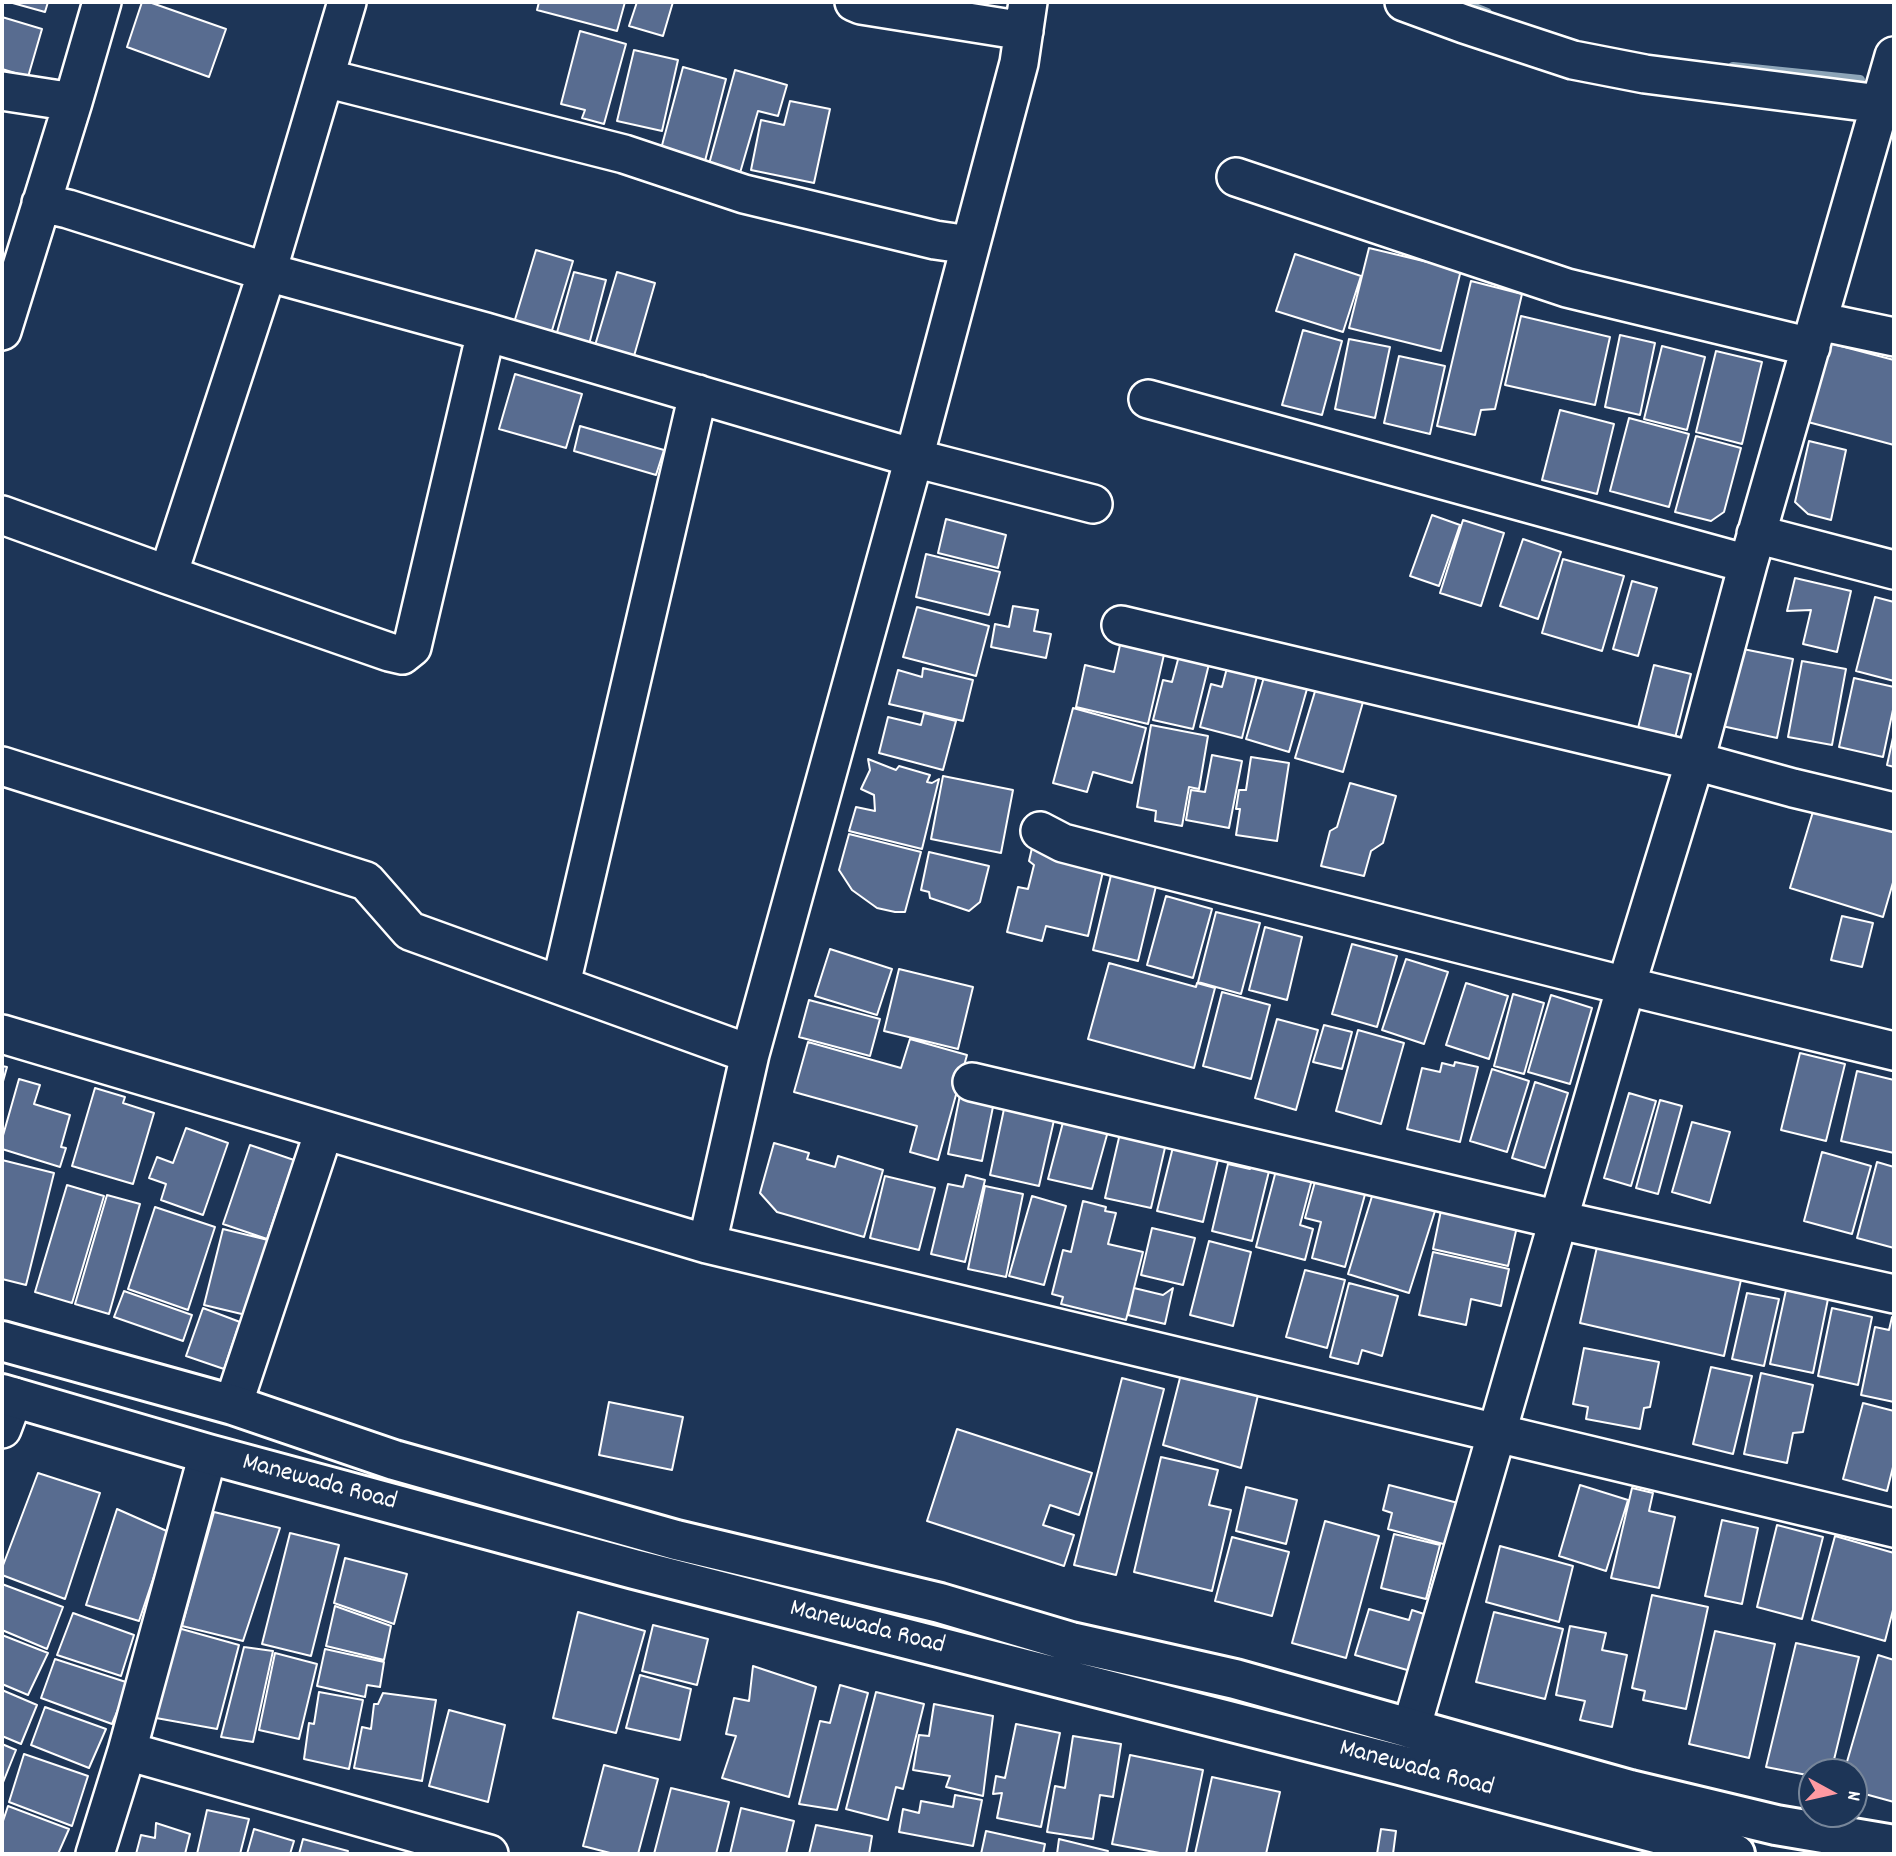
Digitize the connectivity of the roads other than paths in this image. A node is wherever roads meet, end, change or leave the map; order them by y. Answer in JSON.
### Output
{"nodes":[{"id":1,"x":102,"y":2,"type":"edge"},
{"id":2,"x":347,"y":2,"type":"edge"},
{"id":3,"x":853,"y":2,"type":"edge"},
{"id":4,"x":1404,"y":2,"type":"edge"},
{"id":5,"x":1026,"y":17,"type":"edge"},
{"id":6,"x":1894,"y":55,"type":"edge"},
{"id":7,"x":325,"y":78,"type":"junction"},
{"id":8,"x":2,"y":91,"type":"edge"},
{"id":9,"x":73,"y":102,"type":"junction"},
{"id":10,"x":1887,"y":107,"type":"edge"},
{"id":11,"x":1236,"y":177,"type":"dead end"},
{"id":12,"x":41,"y":203,"type":"junction"},
{"id":13,"x":971,"y":245,"type":"junction"},
{"id":14,"x":267,"y":272,"type":"junction"},
{"id":15,"x":2,"y":331,"type":"edge"},
{"id":16,"x":486,"y":332,"type":"junction"},
{"id":17,"x":1814,"y":334,"type":"junction"},
{"id":18,"x":1894,"y":337,"type":"edge"},
{"id":19,"x":698,"y":394,"type":"junction"},
{"id":20,"x":1148,"y":399,"type":"dead end"},
{"id":21,"x":914,"y":458,"type":"junction"},
{"id":22,"x":1093,"y":505,"type":"dead end"},
{"id":23,"x":2,"y":515,"type":"edge"},
{"id":24,"x":1752,"y":549,"type":"junction"},
{"id":25,"x":1894,"y":570,"type":"edge"},
{"id":26,"x":168,"y":575,"type":"junction"},
{"id":27,"x":1121,"y":625,"type":"dead end"},
{"id":28,"x":1695,"y":761,"type":"junction"},
{"id":29,"x":2,"y":766,"type":"edge"},
{"id":30,"x":1894,"y":812,"type":"edge"},
{"id":31,"x":1040,"y":831,"type":"dead end"},
{"id":32,"x":561,"y":984,"type":"junction"},
{"id":33,"x":1626,"y":986,"type":"junction"},
{"id":34,"x":2,"y":1034,"type":"edge"},
{"id":35,"x":1894,"y":1051,"type":"edge"},
{"id":36,"x":750,"y":1054,"type":"junction"},
{"id":37,"x":972,"y":1082,"type":"dead end"},
{"id":38,"x":324,"y":1130,"type":"junction"},
{"id":39,"x":1559,"y":1220,"type":"junction"},
{"id":40,"x":706,"y":1244,"type":"junction"},
{"id":41,"x":1894,"y":1294,"type":"edge"},
{"id":42,"x":2,"y":1341,"type":"edge"},
{"id":43,"x":233,"y":1405,"type":"junction"},
{"id":44,"x":6,"y":1407,"type":"edge"},
{"id":45,"x":1497,"y":1433,"type":"junction"},
{"id":46,"x":208,"y":1454,"type":"junction"},
{"id":47,"x":1894,"y":1528,"type":"edge"},
{"id":48,"x":1411,"y":1729,"type":"junction"},
{"id":49,"x":127,"y":1751,"type":"junction"},
{"id":50,"x":1400,"y":1765,"type":"junction"},
{"id":51,"x":1642,"y":1843,"type":"edge"},
{"id":52,"x":1894,"y":1845,"type":"edge"},
{"id":53,"x":95,"y":1854,"type":"edge"},
{"id":54,"x":489,"y":1854,"type":"edge"},
{"id":55,"x":1735,"y":1854,"type":"edge"}],
"edges":[{"from":1,"to":9,"type":"street"},
{"from":2,"to":7,"type":"street"},
{"from":3,"to":5,"type":"street"},
{"from":4,"to":10,"type":"street"},
{"from":5,"to":13,"type":"street"},
{"from":6,"to":10,"type":"street"},
{"from":7,"to":13,"type":"street"},
{"from":7,"to":14,"type":"street"},
{"from":8,"to":9,"type":"street"},
{"from":9,"to":12,"type":"street"},
{"from":10,"to":17,"type":"street"},
{"from":11,"to":17,"type":"street"},
{"from":12,"to":14,"type":"street"},
{"from":12,"to":15,"type":"street"},
{"from":13,"to":21,"type":"street"},
{"from":14,"to":16,"type":"street"},
{"from":14,"to":26,"type":"street"},
{"from":16,"to":19,"type":"street"},
{"from":16,"to":26,"type":"street"},
{"from":17,"to":18,"type":"street"},
{"from":17,"to":24,"type":"street"},
{"from":19,"to":21,"type":"street"},
{"from":19,"to":32,"type":"street"},
{"from":20,"to":24,"type":"street"},
{"from":21,"to":22,"type":"street"},
{"from":21,"to":36,"type":"street"},
{"from":23,"to":26,"type":"street"},
{"from":24,"to":25,"type":"street"},
{"from":24,"to":28,"type":"street"},
{"from":27,"to":28,"type":"street"},
{"from":28,"to":30,"type":"street"},
{"from":28,"to":33,"type":"street"},
{"from":29,"to":32,"type":"street"},
{"from":31,"to":33,"type":"street"},
{"from":32,"to":36,"type":"street"},
{"from":33,"to":35,"type":"street"},
{"from":33,"to":39,"type":"street"},
{"from":34,"to":38,"type":"street"},
{"from":36,"to":40,"type":"street"},
{"from":37,"to":39,"type":"street"},
{"from":38,"to":40,"type":"street"},
{"from":38,"to":43,"type":"street"},
{"from":39,"to":41,"type":"street"},
{"from":39,"to":45,"type":"street"},
{"from":40,"to":45,"type":"street"},
{"from":42,"to":43,"type":"street"},
{"from":43,"to":48,"type":"street"},
{"from":44,"to":46,"type":"street","name":"Manewada Road"},
{"from":45,"to":47,"type":"street"},
{"from":45,"to":48,"type":"street"},
{"from":46,"to":49,"type":"street"},
{"from":46,"to":50,"type":"street","name":"Manewada Road"},
{"from":48,"to":50,"type":"street"},
{"from":48,"to":52,"type":"street"},
{"from":49,"to":53,"type":"street"},
{"from":49,"to":54,"type":"street"},
{"from":50,"to":51,"type":"street","name":"Manewada Road"},
{"from":51,"to":55,"type":"street","name":"Manewada Road"}]}
